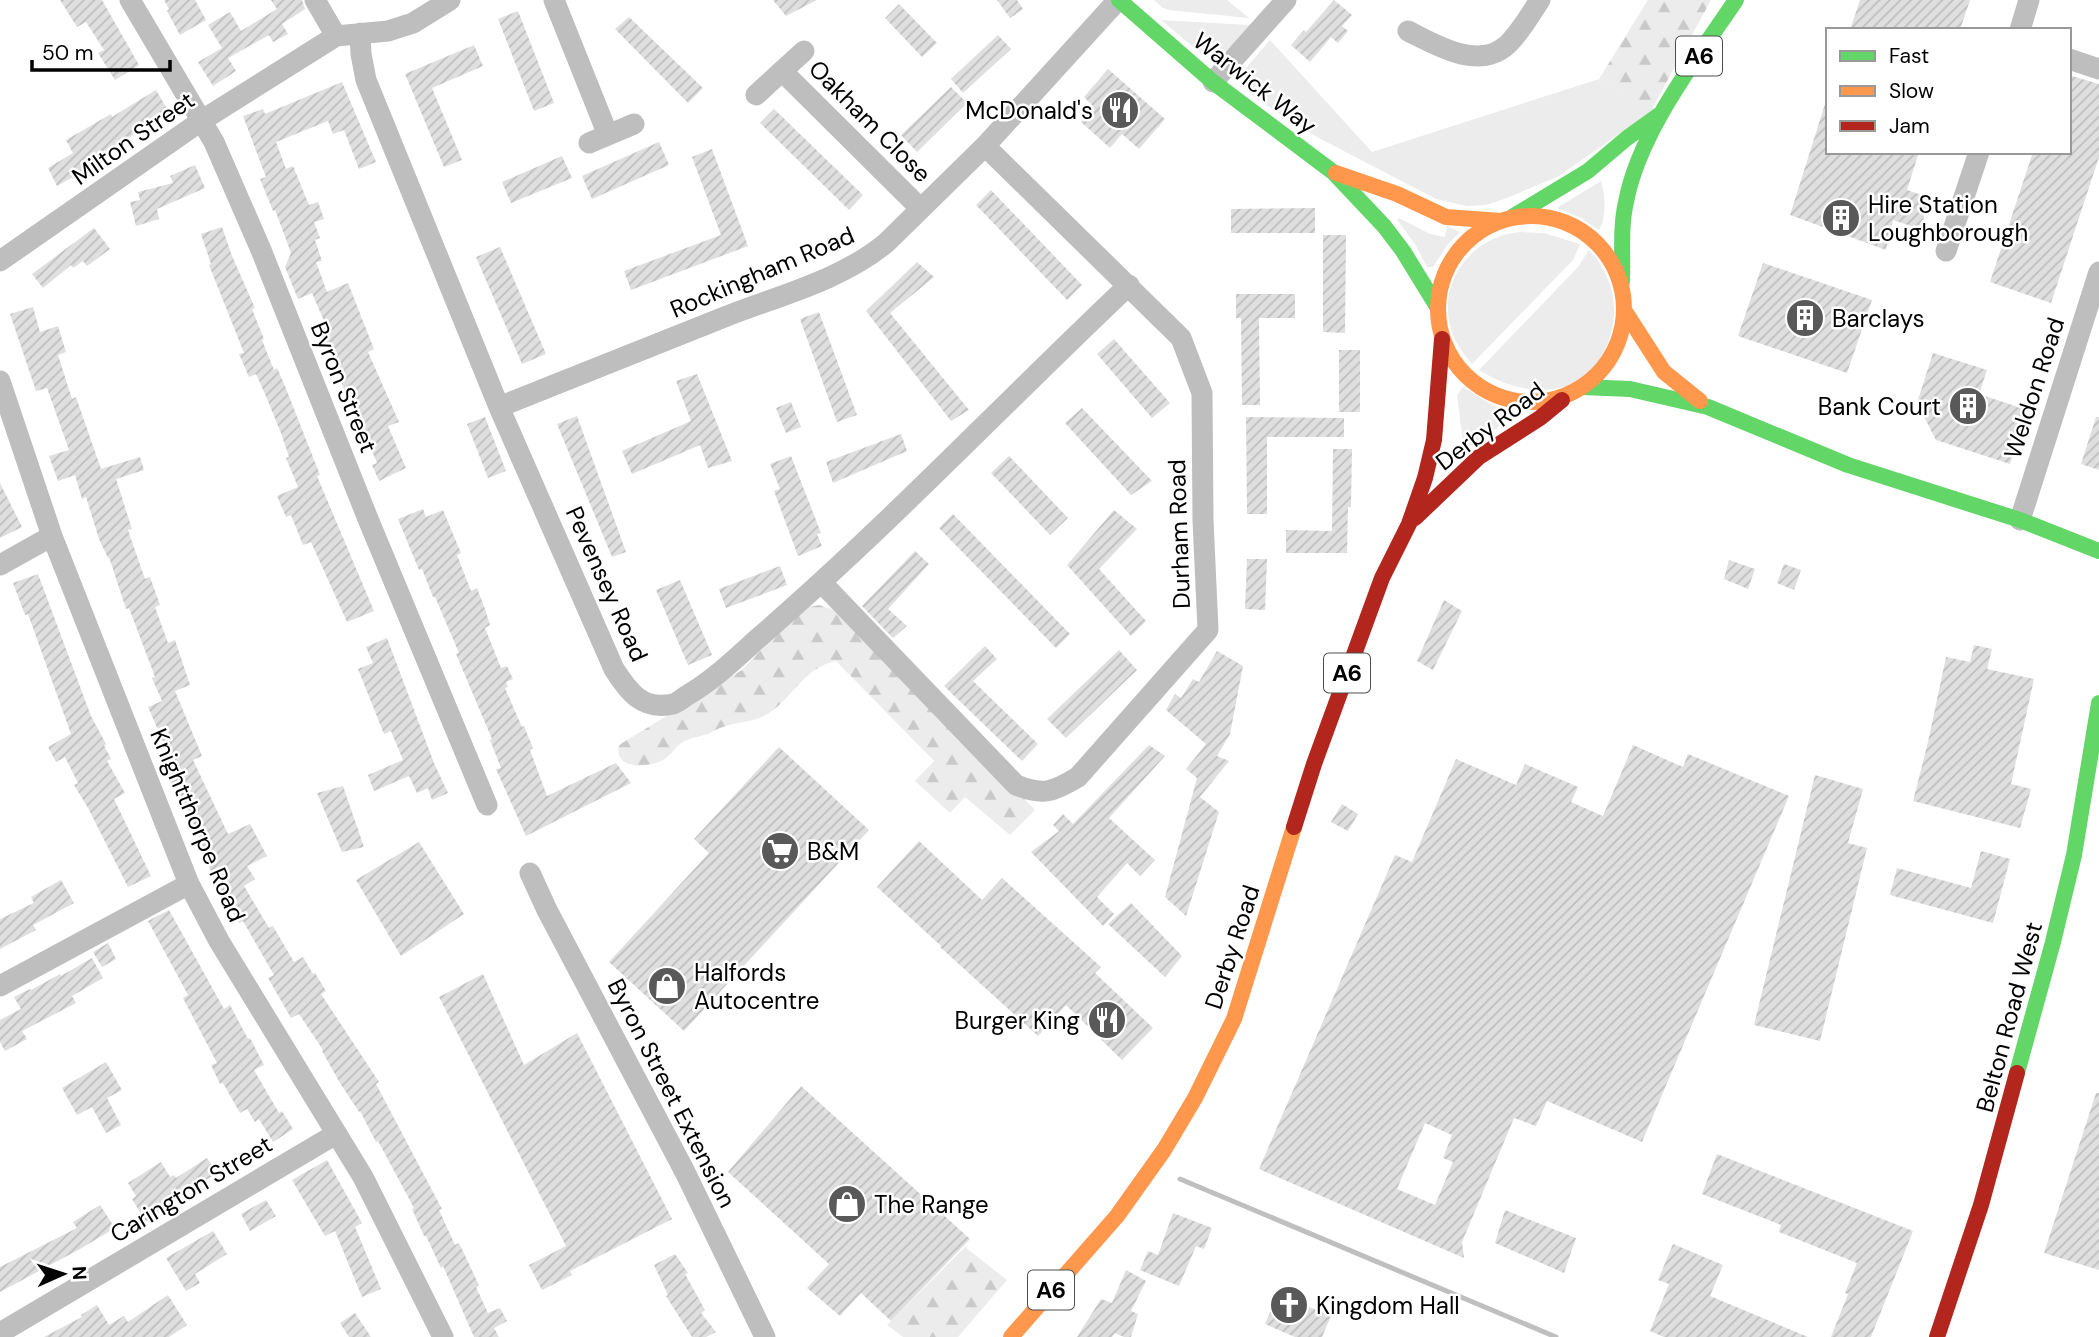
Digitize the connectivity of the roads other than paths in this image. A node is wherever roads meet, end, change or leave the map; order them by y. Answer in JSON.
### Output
{"nodes":[{"id":1,"x":130,"y":0,"type":"edge"},
{"id":2,"x":315,"y":0,"type":"edge"},
{"id":3,"x":450,"y":0,"type":"edge"},
{"id":4,"x":554,"y":0,"type":"edge"},
{"id":5,"x":1119,"y":0,"type":"edge"},
{"id":6,"x":1286,"y":0,"type":"edge"},
{"id":7,"x":1540,"y":0,"type":"edge"},
{"id":8,"x":1736,"y":0,"type":"edge"},
{"id":9,"x":2029,"y":0,"type":"edge"},
{"id":10,"x":2021,"y":28,"type":"edge"},
{"id":11,"x":360,"y":33,"type":"junction"},
{"id":12,"x":336,"y":36,"type":"junction"},
{"id":13,"x":1415,"y":40,"type":"dead end"},
{"id":14,"x":804,"y":51,"type":"dead end"},
{"id":15,"x":2071,"y":60,"type":"edge"},
{"id":16,"x":2099,"y":69,"type":"edge"},
{"id":17,"x":782,"y":71,"type":"junction"},
{"id":18,"x":1213,"y":82,"type":"junction"},
{"id":19,"x":756,"y":95,"type":"dead end"},
{"id":20,"x":1662,"y":112,"type":"junction"},
{"id":21,"x":201,"y":121,"type":"junction"},
{"id":22,"x":634,"y":124,"type":"dead end"},
{"id":23,"x":985,"y":146,"type":"junction"},
{"id":24,"x":1978,"y":154,"type":"edge"},
{"id":25,"x":1333,"y":172,"type":"junction"},
{"id":26,"x":920,"y":208,"type":"junction"},
{"id":27,"x":1506,"y":219,"type":"junction"},
{"id":28,"x":1946,"y":251,"type":"dead end"},
{"id":29,"x":0,"y":261,"type":"edge"},
{"id":30,"x":2099,"y":272,"type":"edge"},
{"id":31,"x":1622,"y":282,"type":"junction"},
{"id":32,"x":1129,"y":285,"type":"junction"},
{"id":33,"x":1438,"y":307,"type":"junction"},
{"id":34,"x":1626,"y":313,"type":"junction"},
{"id":35,"x":1442,"y":340,"type":"junction"},
{"id":36,"x":0,"y":381,"type":"edge"},
{"id":37,"x":1575,"y":391,"type":"junction"},
{"id":38,"x":499,"y":407,"type":"junction"},
{"id":39,"x":1707,"y":407,"type":"junction"},
{"id":40,"x":2020,"y":520,"type":"junction"},
{"id":41,"x":1409,"y":524,"type":"junction"},
{"id":42,"x":52,"y":536,"type":"junction"},
{"id":43,"x":2099,"y":551,"type":"edge"},
{"id":44,"x":0,"y":565,"type":"edge"},
{"id":45,"x":821,"y":582,"type":"junction"},
{"id":46,"x":2099,"y":703,"type":"edge"},
{"id":47,"x":487,"y":804,"type":"dead end"},
{"id":48,"x":530,"y":873,"type":"dead end"},
{"id":49,"x":189,"y":884,"type":"junction"},
{"id":50,"x":0,"y":986,"type":"edge"},
{"id":51,"x":336,"y":1134,"type":"junction"},
{"id":52,"x":0,"y":1333,"type":"edge"},
{"id":53,"x":434,"y":1333,"type":"edge"},
{"id":54,"x":765,"y":1337,"type":"edge"},
{"id":55,"x":1011,"y":1337,"type":"edge"},
{"id":56,"x":1937,"y":1337,"type":"edge"}],
"edges":[{"from":1,"to":21,"type":"street","name":"Byron Street"},
{"from":2,"to":12,"type":"street"},
{"from":3,"to":11,"type":"street","name":"Milton Street"},
{"from":4,"to":22,"type":"street"},
{"from":5,"to":18,"type":"main road","name":"Warwick Way"},
{"from":5,"to":23,"type":"street","name":"Rockingham Road"},
{"from":6,"to":18,"type":"street"},
{"from":7,"to":13,"type":"street"},
{"from":8,"to":20,"type":"main road","number":"A6"},
{"from":9,"to":10,"type":"street"},
{"from":11,"to":12,"type":"street","name":"Milton Street"},
{"from":11,"to":38,"type":"street","name":"Pevensey Road"},
{"from":12,"to":21,"type":"street","name":"Milton Street"},
{"from":14,"to":17,"type":"street","name":"Oakham Close"},
{"from":15,"to":16,"type":"street"},
{"from":17,"to":19,"type":"street","name":"Oakham Close"},
{"from":17,"to":26,"type":"street","name":"Oakham Close"},
{"from":18,"to":25,"type":"main road","name":"Warwick Way"},
{"from":20,"to":27,"type":"main road","number":"A6"},
{"from":20,"to":31,"type":"main road","number":"A6"},
{"from":21,"to":29,"type":"street","name":"Milton Street"},
{"from":21,"to":47,"type":"street","name":"Byron Street"},
{"from":23,"to":26,"type":"street","name":"Rockingham Road"},
{"from":23,"to":32,"type":"street","name":"Durham Road"},
{"from":24,"to":28,"type":"street"},
{"from":25,"to":27,"type":"main road","name":"Warwick Way"},
{"from":25,"to":33,"type":"main road","name":"Warwick Way"},
{"from":26,"to":38,"type":"street","name":"Rockingham Road"},
{"from":27,"to":31,"type":"main road","number":"A6"},
{"from":27,"to":33,"type":"main road","number":"A6"},
{"from":30,"to":40,"type":"street","name":"Weldon Road"},
{"from":31,"to":34,"type":"main road","number":"A6"},
{"from":32,"to":45,"type":"street","name":"Pevensey Road"},
{"from":32,"to":45,"type":"street","name":"Durham Road"},
{"from":33,"to":35,"type":"main road","number":"A6"},
{"from":34,"to":37,"type":"main road","number":"A6"},
{"from":34,"to":39,"type":"main road"},
{"from":35,"to":37,"type":"main road","number":"A6"},
{"from":35,"to":41,"type":"main road","name":"Derby Road","number":"A6"},
{"from":36,"to":42,"type":"street","name":"Knightthorpe Road"},
{"from":37,"to":39,"type":"main road"},
{"from":37,"to":41,"type":"main road","name":"Derby Road","number":"A6"},
{"from":38,"to":45,"type":"street","name":"Pevensey Road"},
{"from":39,"to":40,"type":"main road"},
{"from":40,"to":43,"type":"main road"},
{"from":41,"to":55,"type":"main road","name":"Derby Road","number":"A6"},
{"from":42,"to":44,"type":"street"},
{"from":42,"to":49,"type":"street","name":"Knightthorpe Road"},
{"from":46,"to":56,"type":"main road","name":"Belton Road West"},
{"from":48,"to":54,"type":"street","name":"Byron Street Extension"},
{"from":49,"to":50,"type":"street"},
{"from":49,"to":51,"type":"street","name":"Knightthorpe Road"},
{"from":51,"to":52,"type":"street","name":"Carington Street"},
{"from":51,"to":53,"type":"street","name":"Knightthorpe Road"}]}
